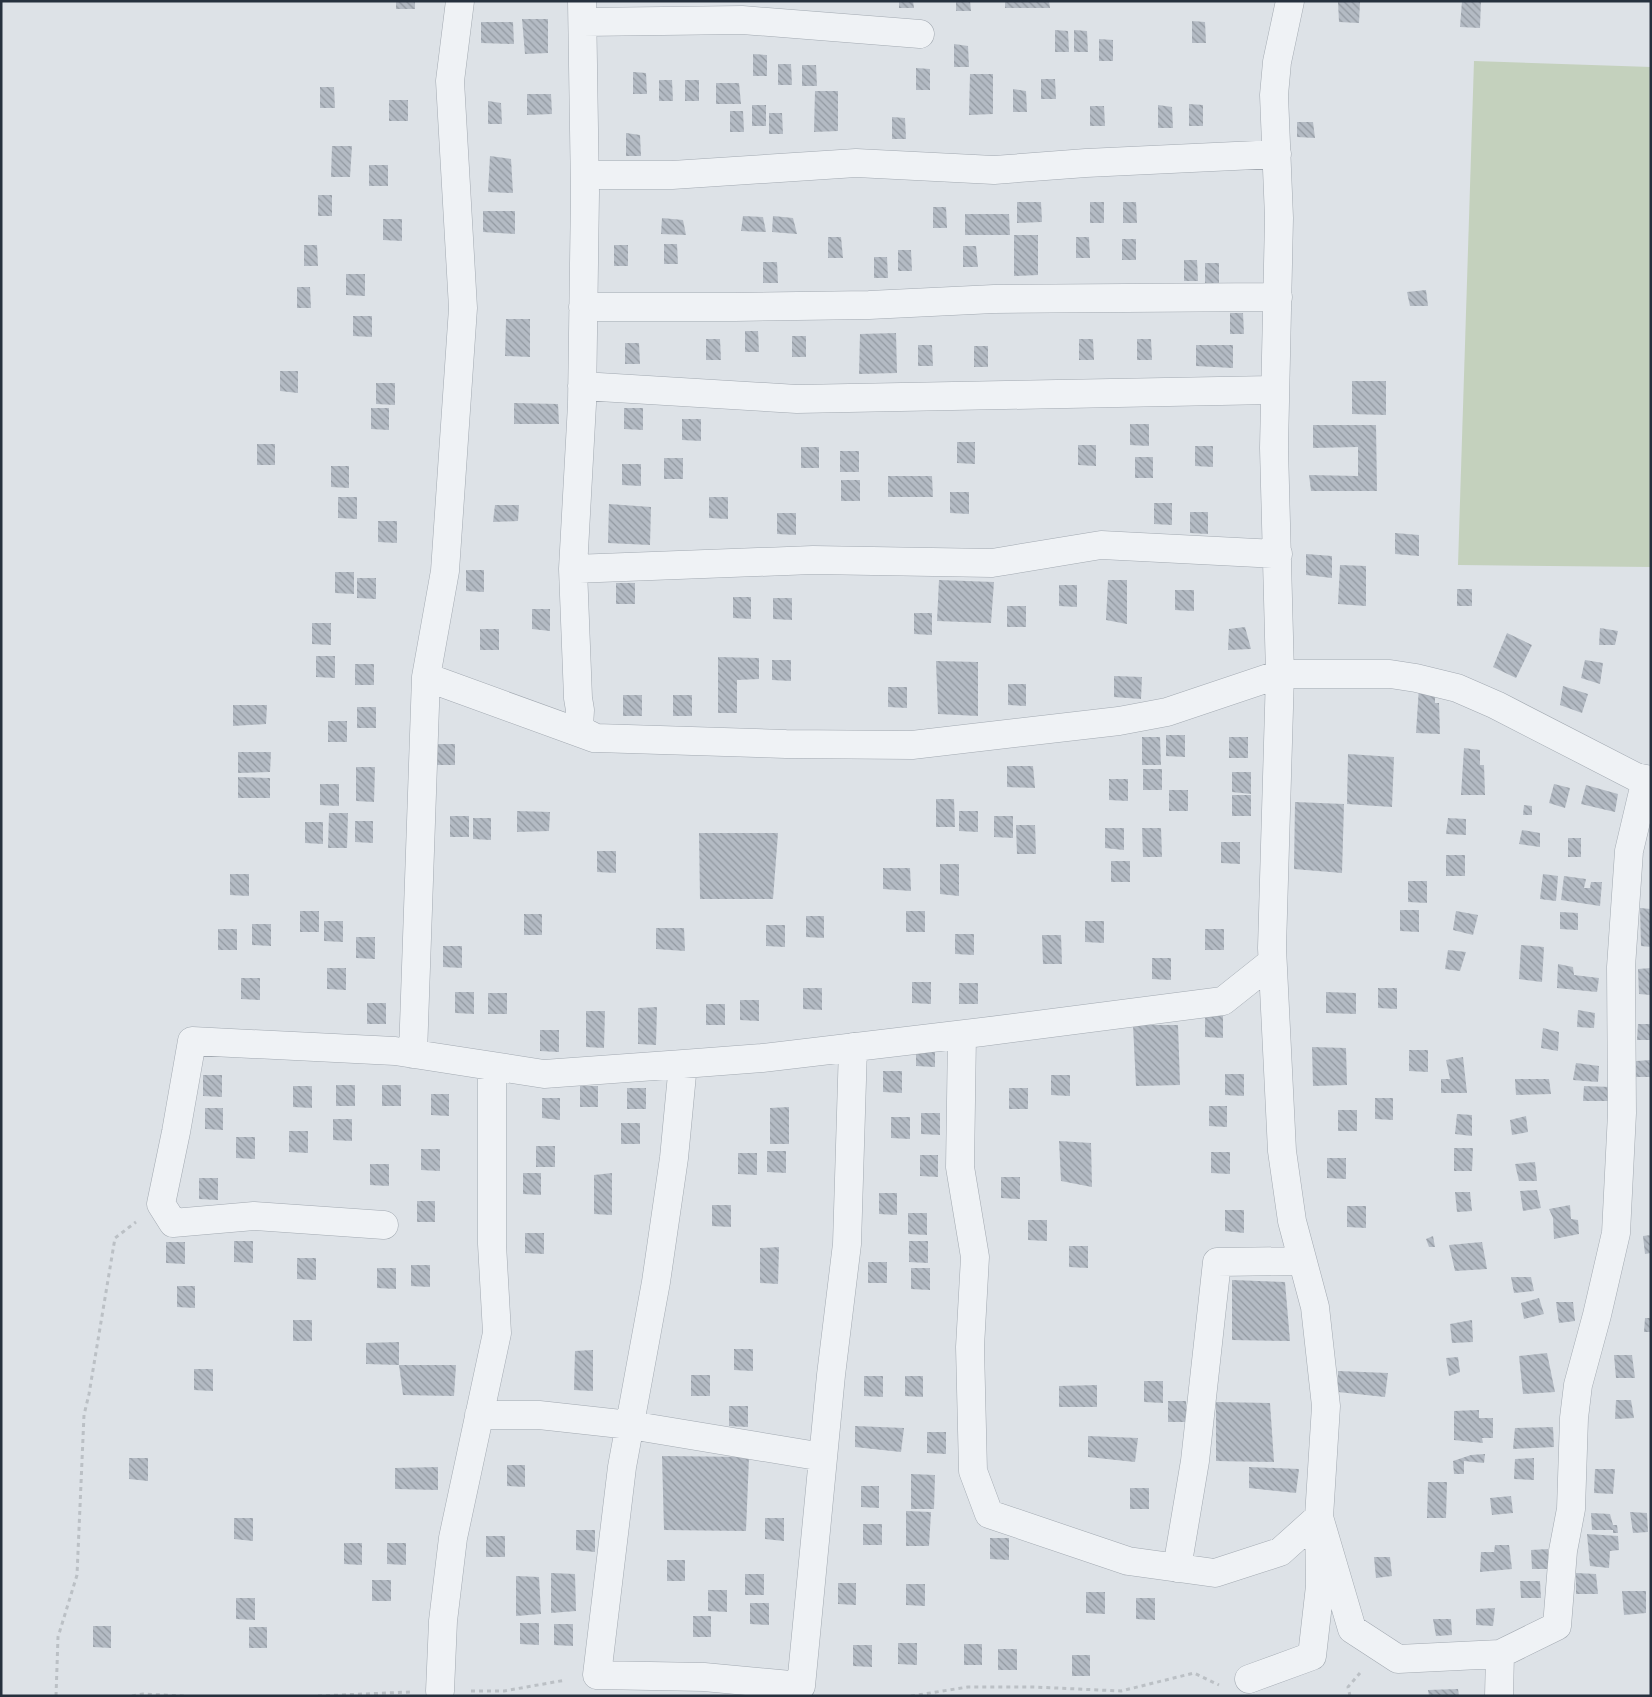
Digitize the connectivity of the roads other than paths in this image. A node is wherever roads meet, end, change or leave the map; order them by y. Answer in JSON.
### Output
{"nodes":[{"id":1,"x":460,"y":1,"type":"edge"},
{"id":2,"x":1290,"y":1,"type":"edge"},
{"id":3,"x":582,"y":12,"type":"edge"},
{"id":4,"x":920,"y":34,"type":"dead end"},
{"id":5,"x":1276,"y":154,"type":"junction"},
{"id":6,"x":585,"y":175,"type":"junction"},
{"id":7,"x":1278,"y":297,"type":"junction"},
{"id":8,"x":583,"y":307,"type":"junction"},
{"id":9,"x":582,"y":386,"type":"junction"},
{"id":10,"x":1276,"y":390,"type":"junction"},
{"id":11,"x":1278,"y":554,"type":"junction"},
{"id":12,"x":572,"y":569,"type":"junction"},
{"id":13,"x":1280,"y":674,"type":"junction"},
{"id":14,"x":426,"y":677,"type":"junction"},
{"id":15,"x":596,"y":738,"type":"junction"},
{"id":16,"x":1648,"y":779,"type":"edge"},
{"id":17,"x":1272,"y":962,"type":"junction"},
{"id":18,"x":962,"y":1035,"type":"junction"},
{"id":19,"x":853,"y":1048,"type":"junction"},
{"id":20,"x":413,"y":1054,"type":"junction"},
{"id":21,"x":683,"y":1064,"type":"junction"},
{"id":22,"x":492,"y":1066,"type":"junction"},
{"id":23,"x":384,"y":1225,"type":"dead end"},
{"id":24,"x":1302,"y":1261,"type":"junction"},
{"id":25,"x":479,"y":1415,"type":"junction"},
{"id":26,"x":630,"y":1425,"type":"junction"},
{"id":27,"x":823,"y":1457,"type":"junction"},
{"id":28,"x":1319,"y":1517,"type":"junction"},
{"id":29,"x":1177,"y":1568,"type":"junction"},
{"id":30,"x":1500,"y":1654,"type":"junction"},
{"id":31,"x":1249,"y":1678,"type":"dead end"},
{"id":32,"x":440,"y":1691,"type":"dead end"},
{"id":33,"x":1499,"y":1696,"type":"edge"}],
"edges":[{"from":1,"to":14,"type":"street"},
{"from":2,"to":5,"type":"street"},
{"from":3,"to":4,"type":"street"},
{"from":3,"to":6,"type":"street"},
{"from":5,"to":6,"type":"street"},
{"from":5,"to":7,"type":"street"},
{"from":6,"to":8,"type":"street"},
{"from":7,"to":8,"type":"street"},
{"from":7,"to":10,"type":"street"},
{"from":8,"to":9,"type":"street"},
{"from":9,"to":10,"type":"street"},
{"from":9,"to":12,"type":"street"},
{"from":10,"to":11,"type":"street"},
{"from":11,"to":12,"type":"street"},
{"from":11,"to":13,"type":"street"},
{"from":12,"to":15,"type":"street"},
{"from":13,"to":15,"type":"street"},
{"from":13,"to":16,"type":"street"},
{"from":13,"to":17,"type":"street"},
{"from":14,"to":15,"type":"street"},
{"from":14,"to":20,"type":"street"},
{"from":16,"to":30,"type":"street"},
{"from":17,"to":18,"type":"street"},
{"from":17,"to":24,"type":"street"},
{"from":18,"to":19,"type":"street"},
{"from":18,"to":29,"type":"street"},
{"from":19,"to":21,"type":"street"},
{"from":19,"to":27,"type":"street"},
{"from":20,"to":22,"type":"street"},
{"from":20,"to":23,"type":"street"},
{"from":21,"to":22,"type":"street"},
{"from":21,"to":26,"type":"street"},
{"from":22,"to":25,"type":"street"},
{"from":24,"to":28,"type":"street"},
{"from":24,"to":29,"type":"street"},
{"from":25,"to":26,"type":"street"},
{"from":25,"to":32,"type":"street"},
{"from":26,"to":27,"type":"street"},
{"from":26,"to":27,"type":"street"},
{"from":28,"to":29,"type":"street"},
{"from":28,"to":30,"type":"street"},
{"from":28,"to":31,"type":"street"},
{"from":30,"to":33,"type":"street"}]}
